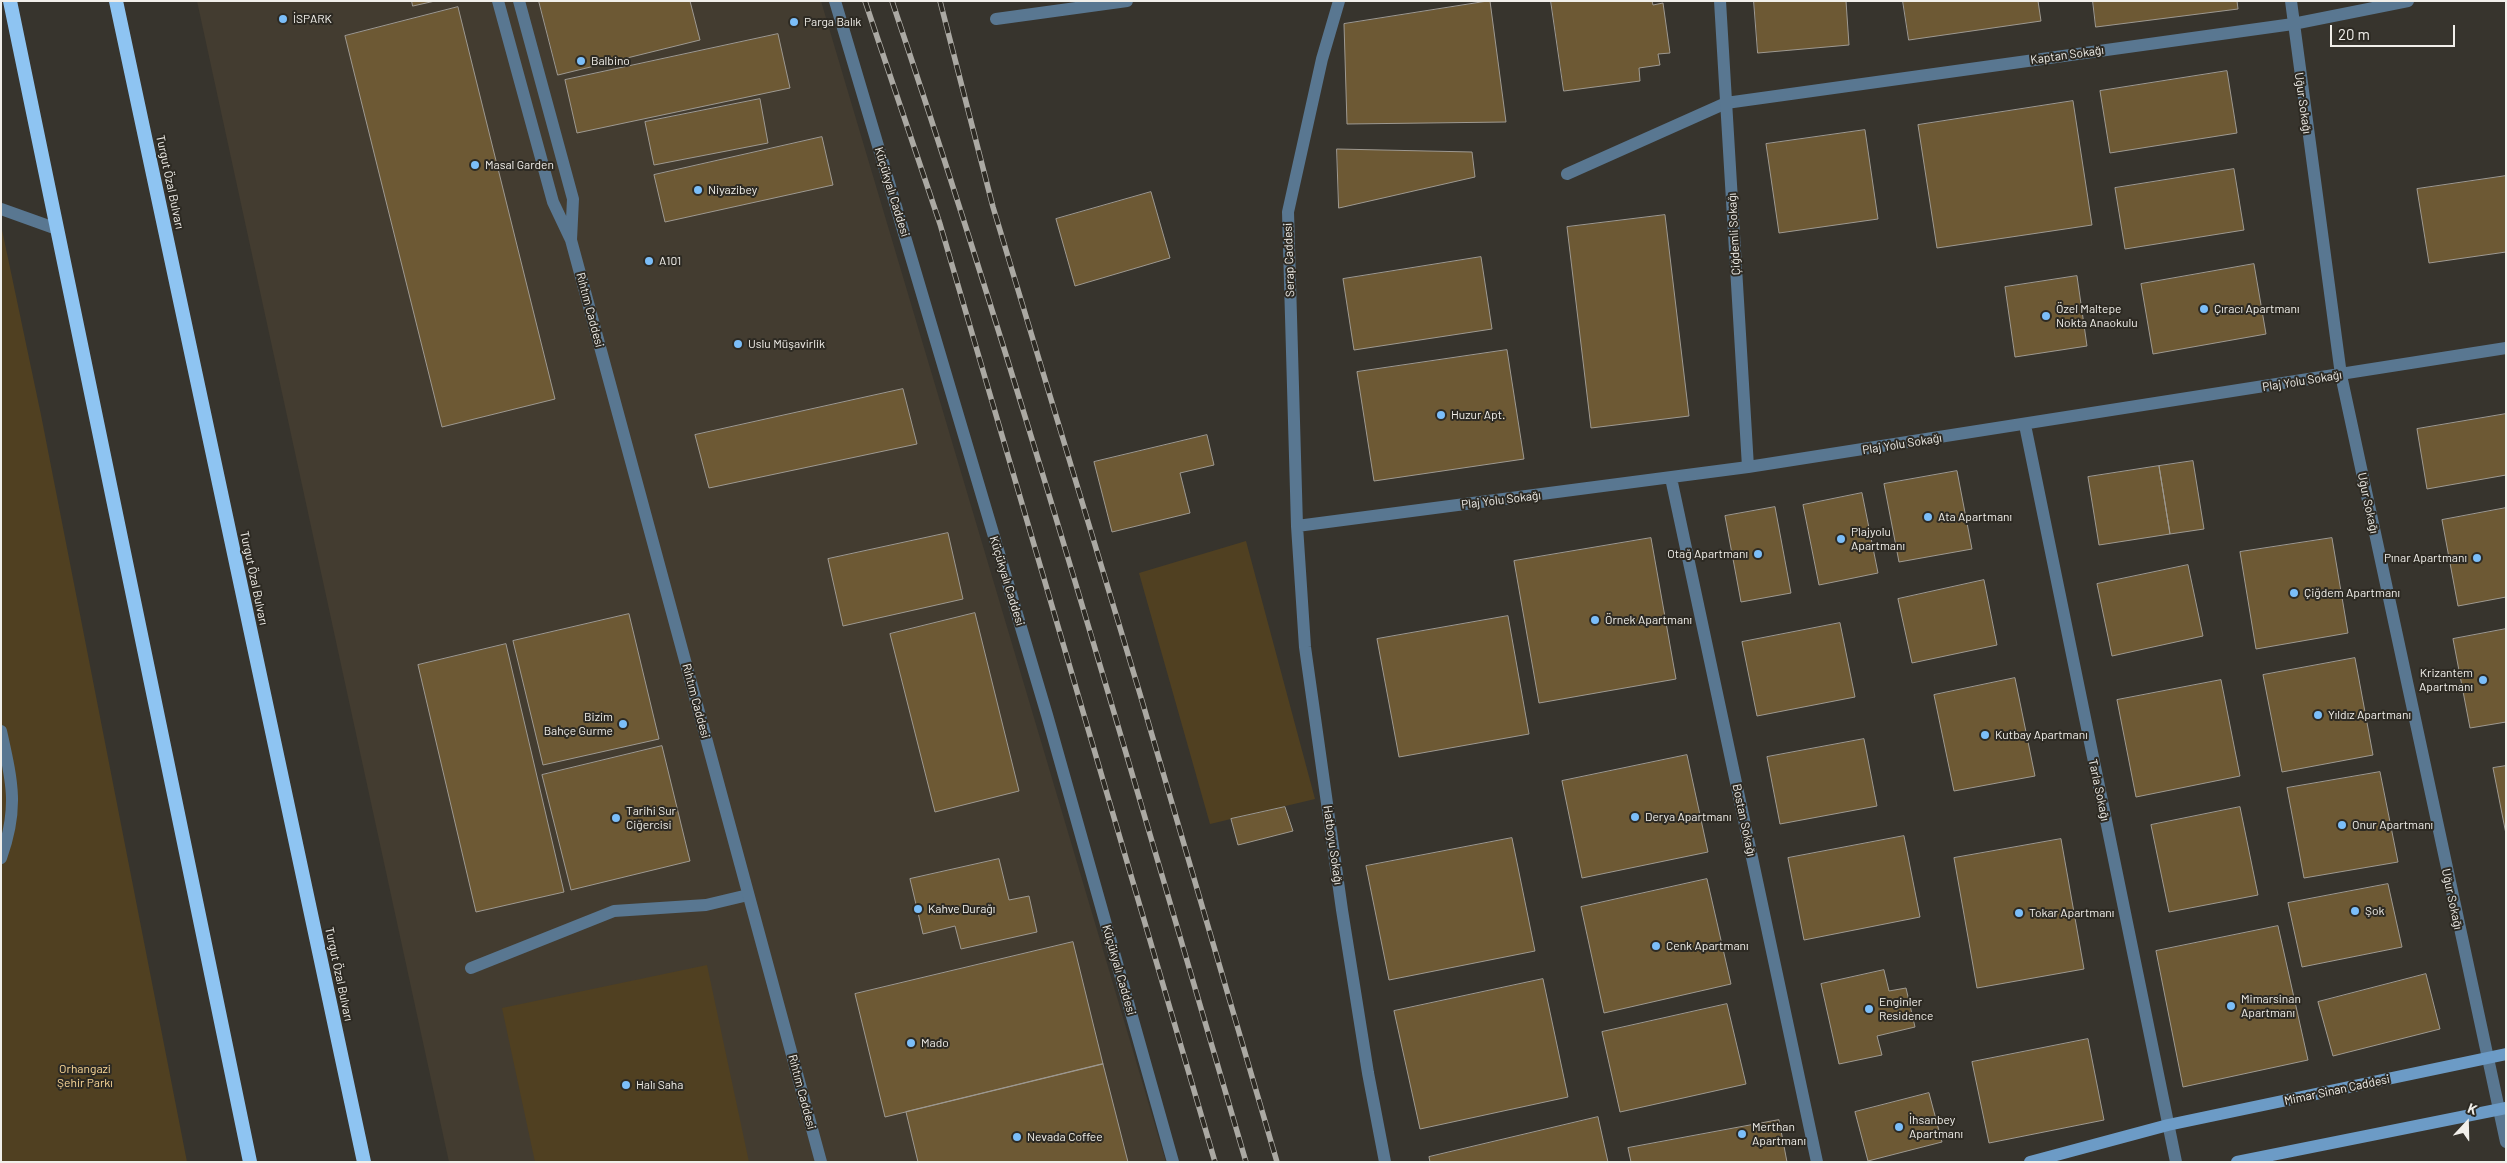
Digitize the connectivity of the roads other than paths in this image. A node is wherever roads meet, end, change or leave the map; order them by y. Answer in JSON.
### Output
{"nodes":[{"id":1,"x":10,"y":1,"type":"edge"},
{"id":2,"x":116,"y":1,"type":"edge"},
{"id":3,"x":498,"y":1,"type":"edge"},
{"id":4,"x":520,"y":1,"type":"edge"},
{"id":5,"x":835,"y":1,"type":"edge"},
{"id":6,"x":1127,"y":1,"type":"edge"},
{"id":7,"x":1339,"y":1,"type":"edge"},
{"id":8,"x":1720,"y":1,"type":"edge"},
{"id":9,"x":2291,"y":1,"type":"edge"},
{"id":10,"x":2408,"y":1,"type":"edge"},
{"id":11,"x":996,"y":19,"type":"dead end"},
{"id":12,"x":2293,"y":24,"type":"junction"},
{"id":13,"x":1726,"y":103,"type":"junction"},
{"id":14,"x":1568,"y":174,"type":"dead end"},
{"id":15,"x":1,"y":209,"type":"edge"},
{"id":16,"x":57,"y":229,"type":"junction"},
{"id":17,"x":571,"y":240,"type":"junction"},
{"id":18,"x":2506,"y":348,"type":"edge"},
{"id":19,"x":2340,"y":375,"type":"junction"},
{"id":20,"x":2025,"y":425,"type":"junction"},
{"id":21,"x":1748,"y":468,"type":"junction"},
{"id":22,"x":1671,"y":478,"type":"junction"},
{"id":23,"x":1297,"y":526,"type":"junction"},
{"id":24,"x":1,"y":731,"type":"edge"},
{"id":25,"x":1,"y":858,"type":"edge"},
{"id":26,"x":748,"y":895,"type":"junction"},
{"id":27,"x":471,"y":968,"type":"dead end"},
{"id":28,"x":2506,"y":1054,"type":"edge"},
{"id":29,"x":2486,"y":1058,"type":"junction"},
{"id":30,"x":2502,"y":1109,"type":"edge"},
{"id":31,"x":2168,"y":1125,"type":"junction"},
{"id":32,"x":2506,"y":1142,"type":"edge"},
{"id":33,"x":250,"y":1162,"type":"edge"},
{"id":34,"x":364,"y":1162,"type":"edge"},
{"id":35,"x":821,"y":1162,"type":"edge"},
{"id":36,"x":1173,"y":1162,"type":"edge"},
{"id":37,"x":1386,"y":1162,"type":"edge"},
{"id":38,"x":1817,"y":1162,"type":"edge"},
{"id":39,"x":2030,"y":1162,"type":"edge"},
{"id":40,"x":2176,"y":1162,"type":"edge"},
{"id":41,"x":2237,"y":1162,"type":"edge"}],
"edges":[{"from":1,"to":16,"type":"highway"},
{"from":2,"to":34,"type":"highway","name":"Turgut Özal Bulvarı"},
{"from":3,"to":17,"type":"street","name":"Rıhtım Caddesi"},
{"from":4,"to":17,"type":"street","name":"Rıhtım Caddesi"},
{"from":5,"to":36,"type":"street","name":"Küçükyalı Caddesi"},
{"from":6,"to":11,"type":"street"},
{"from":7,"to":23,"type":"street","name":"Serap Caddesi"},
{"from":8,"to":13,"type":"street","name":"Çiğdemli Sokağı"},
{"from":9,"to":12,"type":"street","name":"Uğur Sokağı"},
{"from":10,"to":12,"type":"street","name":"Kaptan Sokağı"},
{"from":12,"to":13,"type":"street","name":"Kaptan Sokağı"},
{"from":12,"to":19,"type":"street","name":"Uğur Sokağı"},
{"from":13,"to":14,"type":"street","name":"Kaptan Sokağı"},
{"from":13,"to":21,"type":"street","name":"Çiğdemli Sokağı"},
{"from":15,"to":16,"type":"street"},
{"from":16,"to":33,"type":"highway"},
{"from":17,"to":26,"type":"street","name":"Rıhtım Caddesi"},
{"from":18,"to":19,"type":"street","name":"Plaj Yolu Sokağı"},
{"from":19,"to":20,"type":"street","name":"Plaj Yolu Sokağı"},
{"from":19,"to":29,"type":"street","name":"Uğur Sokağı"},
{"from":20,"to":21,"type":"street","name":"Plaj Yolu Sokağı"},
{"from":20,"to":31,"type":"street","name":"Tarla Sokağı"},
{"from":21,"to":22,"type":"street","name":"Plaj Yolu Sokağı"},
{"from":22,"to":23,"type":"street","name":"Plaj Yolu Sokağı"},
{"from":22,"to":38,"type":"street","name":"Bostan Sokağı"},
{"from":23,"to":37,"type":"street","name":"Hatboyu Sokağı"},
{"from":24,"to":25,"type":"street"},
{"from":26,"to":27,"type":"street"},
{"from":26,"to":35,"type":"street","name":"Rıhtım Caddesi"},
{"from":28,"to":29,"type":"main road","name":"Mimar Sinan Caddesi"},
{"from":29,"to":30,"type":"street","name":"Uğur Sokağı"},
{"from":29,"to":31,"type":"main road","name":"Mimar Sinan Caddesi"},
{"from":30,"to":32,"type":"street","name":"Uğur Sokağı"},
{"from":30,"to":41,"type":"main road"},
{"from":31,"to":39,"type":"main road","name":"Mimar Sinan Caddesi"},
{"from":31,"to":40,"type":"street"}]}
